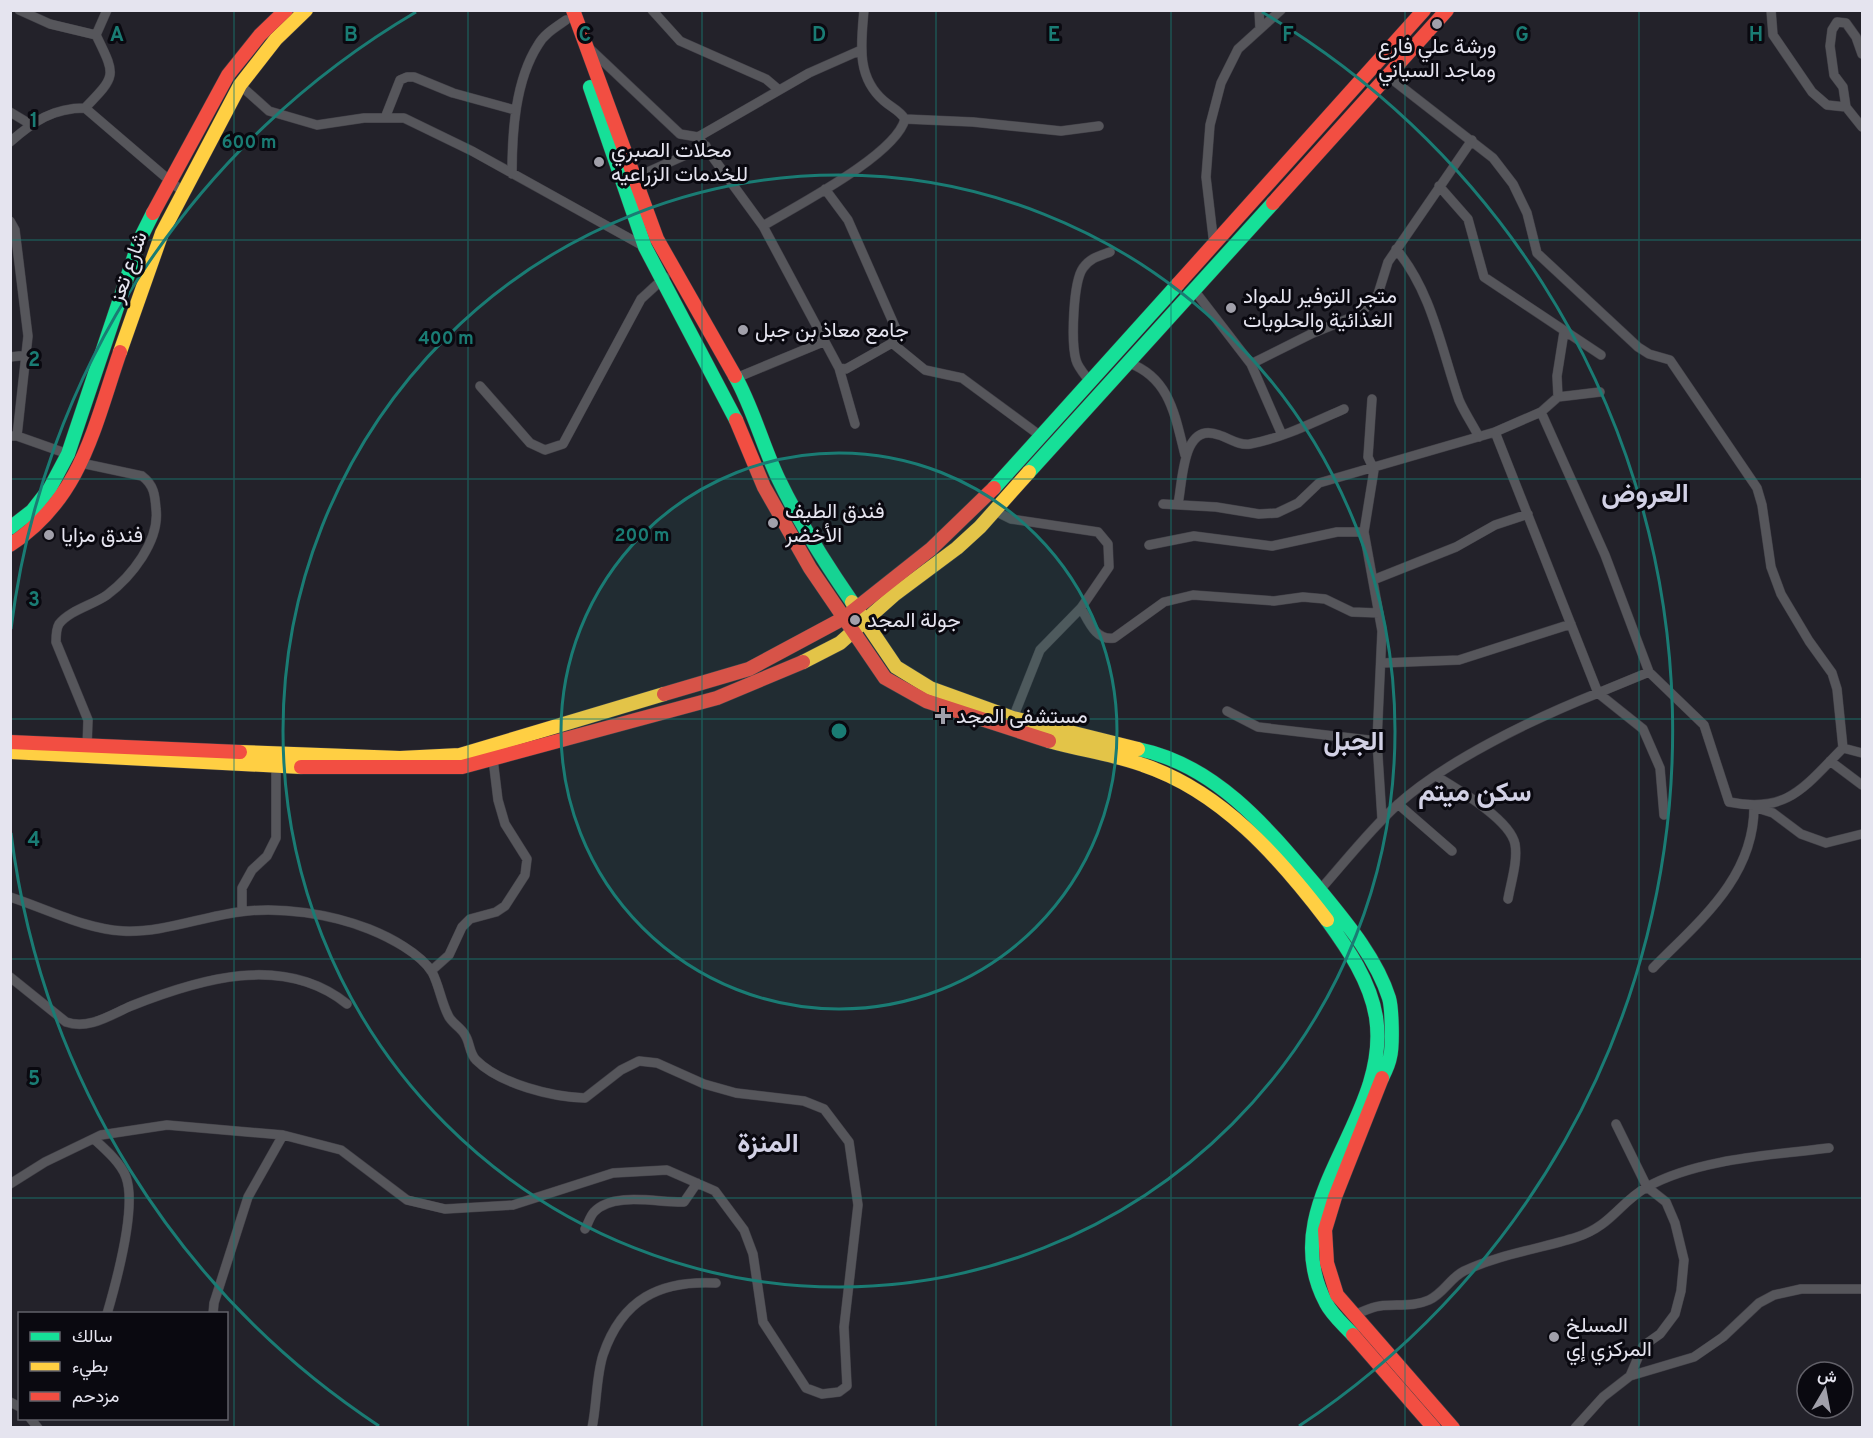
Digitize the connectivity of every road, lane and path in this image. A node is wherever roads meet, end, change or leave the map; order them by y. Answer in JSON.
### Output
{"nodes":[{"id":1,"x":19,"y":10,"type":"edge"},
{"id":2,"x":107,"y":10,"type":"edge"},
{"id":3,"x":286,"y":10,"type":"edge"},
{"id":4,"x":306,"y":10,"type":"edge"},
{"id":5,"x":652,"y":10,"type":"edge"},
{"id":6,"x":864,"y":10,"type":"edge"},
{"id":7,"x":1259,"y":10,"type":"edge"},
{"id":8,"x":1281,"y":10,"type":"edge"},
{"id":9,"x":1424,"y":10,"type":"edge"},
{"id":10,"x":1447,"y":10,"type":"edge"},
{"id":11,"x":1771,"y":10,"type":"edge"},
{"id":12,"x":567,"y":14,"type":"edge"},
{"id":13,"x":1260,"y":29,"type":"junction"},
{"id":14,"x":96,"y":35,"type":"junction"},
{"id":15,"x":585,"y":44,"type":"junction"},
{"id":16,"x":861,"y":50,"type":"junction"},
{"id":17,"x":1863,"y":54,"type":"edge"},
{"id":18,"x":1389,"y":77,"type":"junction"},
{"id":19,"x":240,"y":85,"type":"junction"},
{"id":20,"x":779,"y":90,"type":"junction"},
{"id":21,"x":1846,"y":107,"type":"junction"},
{"id":22,"x":85,"y":108,"type":"junction"},
{"id":23,"x":515,"y":110,"type":"junction"},
{"id":24,"x":10,"y":112,"type":"edge"},
{"id":25,"x":385,"y":118,"type":"junction"},
{"id":26,"x":905,"y":119,"type":"junction"},
{"id":27,"x":30,"y":124,"type":"junction"},
{"id":28,"x":1099,"y":126,"type":"dead end"},
{"id":29,"x":1863,"y":127,"type":"edge"},
{"id":30,"x":698,"y":138,"type":"junction"},
{"id":31,"x":1472,"y":140,"type":"junction"},
{"id":32,"x":10,"y":142,"type":"edge"},
{"id":33,"x":706,"y":146,"type":"junction"},
{"id":34,"x":512,"y":174,"type":"junction"},
{"id":35,"x":634,"y":178,"type":"junction"},
{"id":36,"x":170,"y":182,"type":"junction"},
{"id":37,"x":1439,"y":186,"type":"junction"},
{"id":38,"x":825,"y":189,"type":"junction"},
{"id":39,"x":183,"y":192,"type":"junction"},
{"id":40,"x":10,"y":221,"type":"edge"},
{"id":41,"x":763,"y":226,"type":"junction"},
{"id":42,"x":1225,"y":233,"type":"junction"},
{"id":43,"x":1237,"y":244,"type":"junction"},
{"id":44,"x":1214,"y":245,"type":"junction"},
{"id":45,"x":645,"y":248,"type":"junction"},
{"id":46,"x":1396,"y":249,"type":"junction"},
{"id":47,"x":1110,"y":252,"type":"dead end"},
{"id":48,"x":675,"y":272,"type":"junction"},
{"id":49,"x":662,"y":279,"type":"junction"},
{"id":50,"x":1194,"y":290,"type":"junction"},
{"id":51,"x":1564,"y":332,"type":"junction"},
{"id":52,"x":823,"y":342,"type":"junction"},
{"id":53,"x":892,"y":343,"type":"junction"},
{"id":54,"x":1600,"y":355,"type":"dead end"},
{"id":55,"x":27,"y":356,"type":"junction"},
{"id":56,"x":10,"y":357,"type":"edge"},
{"id":57,"x":1129,"y":363,"type":"junction"},
{"id":58,"x":1251,"y":364,"type":"junction"},
{"id":59,"x":839,"y":368,"type":"junction"},
{"id":60,"x":736,"y":378,"type":"junction"},
{"id":61,"x":1091,"y":383,"type":"junction"},
{"id":62,"x":480,"y":386,"type":"dead end"},
{"id":63,"x":1600,"y":392,"type":"dead end"},
{"id":64,"x":1558,"y":398,"type":"junction"},
{"id":65,"x":1372,"y":399,"type":"dead end"},
{"id":66,"x":1344,"y":409,"type":"dead end"},
{"id":67,"x":1541,"y":412,"type":"junction"},
{"id":68,"x":855,"y":424,"type":"dead end"},
{"id":69,"x":1495,"y":432,"type":"junction"},
{"id":70,"x":1282,"y":435,"type":"junction"},
{"id":71,"x":14,"y":436,"type":"edge"},
{"id":72,"x":1042,"y":437,"type":"junction"},
{"id":73,"x":1479,"y":437,"type":"junction"},
{"id":74,"x":68,"y":454,"type":"junction"},
{"id":75,"x":1186,"y":461,"type":"junction"},
{"id":76,"x":81,"y":463,"type":"junction"},
{"id":77,"x":1374,"y":470,"type":"junction"},
{"id":78,"x":1162,"y":504,"type":"dead end"},
{"id":79,"x":1178,"y":504,"type":"junction"},
{"id":80,"x":995,"y":511,"type":"junction"},
{"id":81,"x":1528,"y":514,"type":"junction"},
{"id":82,"x":968,"y":516,"type":"junction"},
{"id":83,"x":980,"y":527,"type":"junction"},
{"id":84,"x":10,"y":528,"type":"edge"},
{"id":85,"x":1364,"y":532,"type":"junction"},
{"id":86,"x":10,"y":545,"type":"edge"},
{"id":87,"x":1149,"y":545,"type":"dead end"},
{"id":88,"x":1373,"y":580,"type":"junction"},
{"id":89,"x":1082,"y":608,"type":"junction"},
{"id":90,"x":855,"y":609,"type":"junction"},
{"id":91,"x":1379,"y":613,"type":"junction"},
{"id":92,"x":843,"y":618,"type":"junction"},
{"id":93,"x":863,"y":622,"type":"junction"},
{"id":94,"x":1571,"y":624,"type":"junction"},
{"id":95,"x":852,"y":633,"type":"junction"},
{"id":96,"x":1382,"y":663,"type":"junction"},
{"id":97,"x":1649,"y":672,"type":"junction"},
{"id":98,"x":1598,"y":693,"type":"junction"},
{"id":99,"x":1227,"y":711,"type":"dead end"},
{"id":100,"x":1013,"y":718,"type":"junction"},
{"id":101,"x":603,"y":721,"type":"junction"},
{"id":102,"x":1377,"y":741,"type":"junction"},
{"id":103,"x":10,"y":742,"type":"edge"},
{"id":104,"x":87,"y":747,"type":"junction"},
{"id":105,"x":1843,"y":748,"type":"junction"},
{"id":106,"x":10,"y":752,"type":"edge"},
{"id":107,"x":1863,"y":753,"type":"edge"},
{"id":108,"x":493,"y":759,"type":"junction"},
{"id":109,"x":1830,"y":761,"type":"junction"},
{"id":110,"x":276,"y":766,"type":"junction"},
{"id":111,"x":1436,"y":776,"type":"junction"},
{"id":112,"x":1863,"y":784,"type":"edge"},
{"id":113,"x":1398,"y":804,"type":"junction"},
{"id":114,"x":1754,"y":807,"type":"junction"},
{"id":115,"x":1664,"y":815,"type":"dead end"},
{"id":116,"x":1382,"y":819,"type":"junction"},
{"id":117,"x":1863,"y":834,"type":"edge"},
{"id":118,"x":1452,"y":850,"type":"dead end"},
{"id":119,"x":1319,"y":891,"type":"junction"},
{"id":120,"x":10,"y":897,"type":"edge"},
{"id":121,"x":1508,"y":899,"type":"dead end"},
{"id":122,"x":242,"y":911,"type":"junction"},
{"id":123,"x":1653,"y":968,"type":"dead end"},
{"id":124,"x":431,"y":971,"type":"junction"},
{"id":125,"x":10,"y":978,"type":"edge"},
{"id":126,"x":347,"y":1004,"type":"dead end"},
{"id":127,"x":1616,"y":1124,"type":"dead end"},
{"id":128,"x":284,"y":1136,"type":"junction"},
{"id":129,"x":94,"y":1139,"type":"junction"},
{"id":130,"x":1829,"y":1148,"type":"dead end"},
{"id":131,"x":697,"y":1183,"type":"junction"},
{"id":132,"x":10,"y":1184,"type":"edge"},
{"id":133,"x":1647,"y":1187,"type":"junction"},
{"id":134,"x":585,"y":1229,"type":"dead end"},
{"id":135,"x":716,"y":1284,"type":"dead end"},
{"id":136,"x":1863,"y":1289,"type":"edge"},
{"id":137,"x":108,"y":1312,"type":"edge"},
{"id":138,"x":213,"y":1312,"type":"edge"},
{"id":139,"x":1354,"y":1315,"type":"junction"},
{"id":140,"x":1630,"y":1376,"type":"junction"},
{"id":141,"x":1404,"y":1382,"type":"junction"},
{"id":142,"x":593,"y":1427,"type":"edge"},
{"id":143,"x":1434,"y":1428,"type":"edge"},
{"id":144,"x":1453,"y":1428,"type":"edge"},
{"id":145,"x":1575,"y":1428,"type":"edge"}],
"edges":[{"from":1,"to":14,"type":"street"},
{"from":2,"to":14,"type":"street"},
{"from":3,"to":36,"type":"main road","name":"شارع تعز"},
{"from":4,"to":19,"type":"main road","name":"شارع تعز"},
{"from":5,"to":20,"type":"street"},
{"from":6,"to":16,"type":"street"},
{"from":7,"to":13,"type":"street"},
{"from":8,"to":13,"type":"street"},
{"from":9,"to":42,"type":"main road"},
{"from":10,"to":18,"type":"main road"},
{"from":11,"to":21,"type":"street"},
{"from":12,"to":15,"type":"main road"},
{"from":12,"to":23,"type":"street"},
{"from":12,"to":45,"type":"main road"},
{"from":13,"to":44,"type":"street"},
{"from":14,"to":22,"type":"street"},
{"from":15,"to":30,"type":"street"},
{"from":15,"to":35,"type":"main road"},
{"from":16,"to":20,"type":"street"},
{"from":16,"to":26,"type":"street"},
{"from":17,"to":21,"type":"street"},
{"from":18,"to":31,"type":"street"},
{"from":18,"to":43,"type":"main road"},
{"from":19,"to":25,"type":"street"},
{"from":19,"to":39,"type":"main road","name":"شارع تعز"},
{"from":20,"to":30,"type":"street"},
{"from":21,"to":29,"type":"street"},
{"from":22,"to":27,"type":"street"},
{"from":22,"to":36,"type":"street"},
{"from":23,"to":25,"type":"street"},
{"from":23,"to":34,"type":"street"},
{"from":24,"to":27,"type":"street"},
{"from":25,"to":34,"type":"street"},
{"from":26,"to":28,"type":"street"},
{"from":26,"to":38,"type":"street"},
{"from":27,"to":32,"type":"street"},
{"from":30,"to":33,"type":"street"},
{"from":31,"to":37,"type":"street"},
{"from":31,"to":105,"type":"street"},
{"from":33,"to":35,"type":"street"},
{"from":33,"to":41,"type":"street"},
{"from":34,"to":45,"type":"street"},
{"from":35,"to":48,"type":"main road"},
{"from":36,"to":39,"type":"street"},
{"from":36,"to":74,"type":"main road","name":"شارع تعز"},
{"from":37,"to":46,"type":"street"},
{"from":37,"to":51,"type":"street"},
{"from":38,"to":41,"type":"street"},
{"from":38,"to":53,"type":"street"},
{"from":39,"to":76,"type":"main road","name":"شارع تعز"},
{"from":40,"to":55,"type":"street"},
{"from":41,"to":52,"type":"street"},
{"from":42,"to":43,"type":"main road"},
{"from":42,"to":44,"type":"main road"},
{"from":43,"to":50,"type":"main road"},
{"from":44,"to":61,"type":"main road"},
{"from":45,"to":49,"type":"main road"},
{"from":46,"to":58,"type":"street"},
{"from":46,"to":73,"type":"street"},
{"from":47,"to":61,"type":"street"},
{"from":48,"to":49,"type":"street"},
{"from":48,"to":60,"type":"main road"},
{"from":49,"to":62,"type":"street"},
{"from":49,"to":92,"type":"main road"},
{"from":50,"to":57,"type":"main road"},
{"from":50,"to":58,"type":"street"},
{"from":51,"to":54,"type":"street"},
{"from":51,"to":64,"type":"street"},
{"from":52,"to":59,"type":"street"},
{"from":52,"to":60,"type":"street"},
{"from":53,"to":59,"type":"street"},
{"from":53,"to":72,"type":"street"},
{"from":55,"to":56,"type":"street"},
{"from":55,"to":71,"type":"street"},
{"from":57,"to":75,"type":"street"},
{"from":57,"to":80,"type":"main road"},
{"from":58,"to":70,"type":"street"},
{"from":59,"to":68,"type":"street"},
{"from":60,"to":90,"type":"main road"},
{"from":61,"to":72,"type":"main road"},
{"from":63,"to":64,"type":"street"},
{"from":64,"to":67,"type":"street"},
{"from":65,"to":77,"type":"street"},
{"from":66,"to":70,"type":"street"},
{"from":67,"to":69,"type":"street"},
{"from":67,"to":97,"type":"street"},
{"from":69,"to":73,"type":"street"},
{"from":69,"to":81,"type":"street"},
{"from":70,"to":75,"type":"street"},
{"from":71,"to":74,"type":"street"},
{"from":72,"to":82,"type":"main road"},
{"from":73,"to":77,"type":"street"},
{"from":74,"to":84,"type":"main road","name":"شارع تعز"},
{"from":75,"to":79,"type":"street"},
{"from":76,"to":86,"type":"main road","name":"شارع تعز"},
{"from":76,"to":104,"type":"street"},
{"from":77,"to":79,"type":"street"},
{"from":77,"to":85,"type":"street"},
{"from":78,"to":79,"type":"street"},
{"from":80,"to":83,"type":"main road"},
{"from":80,"to":89,"type":"street"},
{"from":81,"to":88,"type":"street"},
{"from":81,"to":94,"type":"street"},
{"from":82,"to":83,"type":"main road"},
{"from":82,"to":90,"type":"main road"},
{"from":83,"to":93,"type":"main road"},
{"from":85,"to":87,"type":"street"},
{"from":85,"to":88,"type":"street"},
{"from":88,"to":91,"type":"street"},
{"from":89,"to":91,"type":"street"},
{"from":89,"to":100,"type":"street"},
{"from":90,"to":92,"type":"main road"},
{"from":90,"to":93,"type":"main road"},
{"from":91,"to":96,"type":"street"},
{"from":92,"to":95,"type":"main road"},
{"from":92,"to":101,"type":"main road"},
{"from":93,"to":95,"type":"main road"},
{"from":93,"to":100,"type":"main road"},
{"from":94,"to":96,"type":"street"},
{"from":94,"to":98,"type":"street"},
{"from":95,"to":101,"type":"main road"},
{"from":95,"to":141,"type":"main road"},
{"from":96,"to":102,"type":"street"},
{"from":97,"to":98,"type":"street"},
{"from":97,"to":114,"type":"street"},
{"from":98,"to":111,"type":"street"},
{"from":98,"to":115,"type":"street"},
{"from":99,"to":102,"type":"street"},
{"from":100,"to":119,"type":"main road"},
{"from":101,"to":104,"type":"main road"},
{"from":101,"to":108,"type":"main road"},
{"from":102,"to":116,"type":"street"},
{"from":103,"to":104,"type":"main road"},
{"from":105,"to":107,"type":"street"},
{"from":105,"to":109,"type":"street"},
{"from":106,"to":110,"type":"main road"},
{"from":108,"to":110,"type":"main road"},
{"from":108,"to":124,"type":"street"},
{"from":109,"to":112,"type":"street"},
{"from":109,"to":114,"type":"street"},
{"from":110,"to":122,"type":"street"},
{"from":111,"to":113,"type":"street"},
{"from":111,"to":121,"type":"street"},
{"from":113,"to":116,"type":"street"},
{"from":113,"to":118,"type":"street"},
{"from":114,"to":117,"type":"street"},
{"from":114,"to":123,"type":"street"},
{"from":116,"to":119,"type":"street"},
{"from":119,"to":139,"type":"main road"},
{"from":120,"to":122,"type":"street"},
{"from":122,"to":124,"type":"street"},
{"from":124,"to":131,"type":"street"},
{"from":125,"to":126,"type":"street"},
{"from":127,"to":133,"type":"street"},
{"from":128,"to":129,"type":"street"},
{"from":128,"to":131,"type":"street"},
{"from":128,"to":138,"type":"street"},
{"from":129,"to":132,"type":"street"},
{"from":129,"to":137,"type":"street"},
{"from":130,"to":133,"type":"street"},
{"from":131,"to":134,"type":"street"},
{"from":133,"to":139,"type":"street"},
{"from":133,"to":140,"type":"street"},
{"from":135,"to":142,"type":"street"},
{"from":136,"to":140,"type":"street"},
{"from":139,"to":141,"type":"main road"},
{"from":140,"to":145,"type":"street"},
{"from":141,"to":143,"type":"main road"},
{"from":141,"to":144,"type":"main road"}]}
